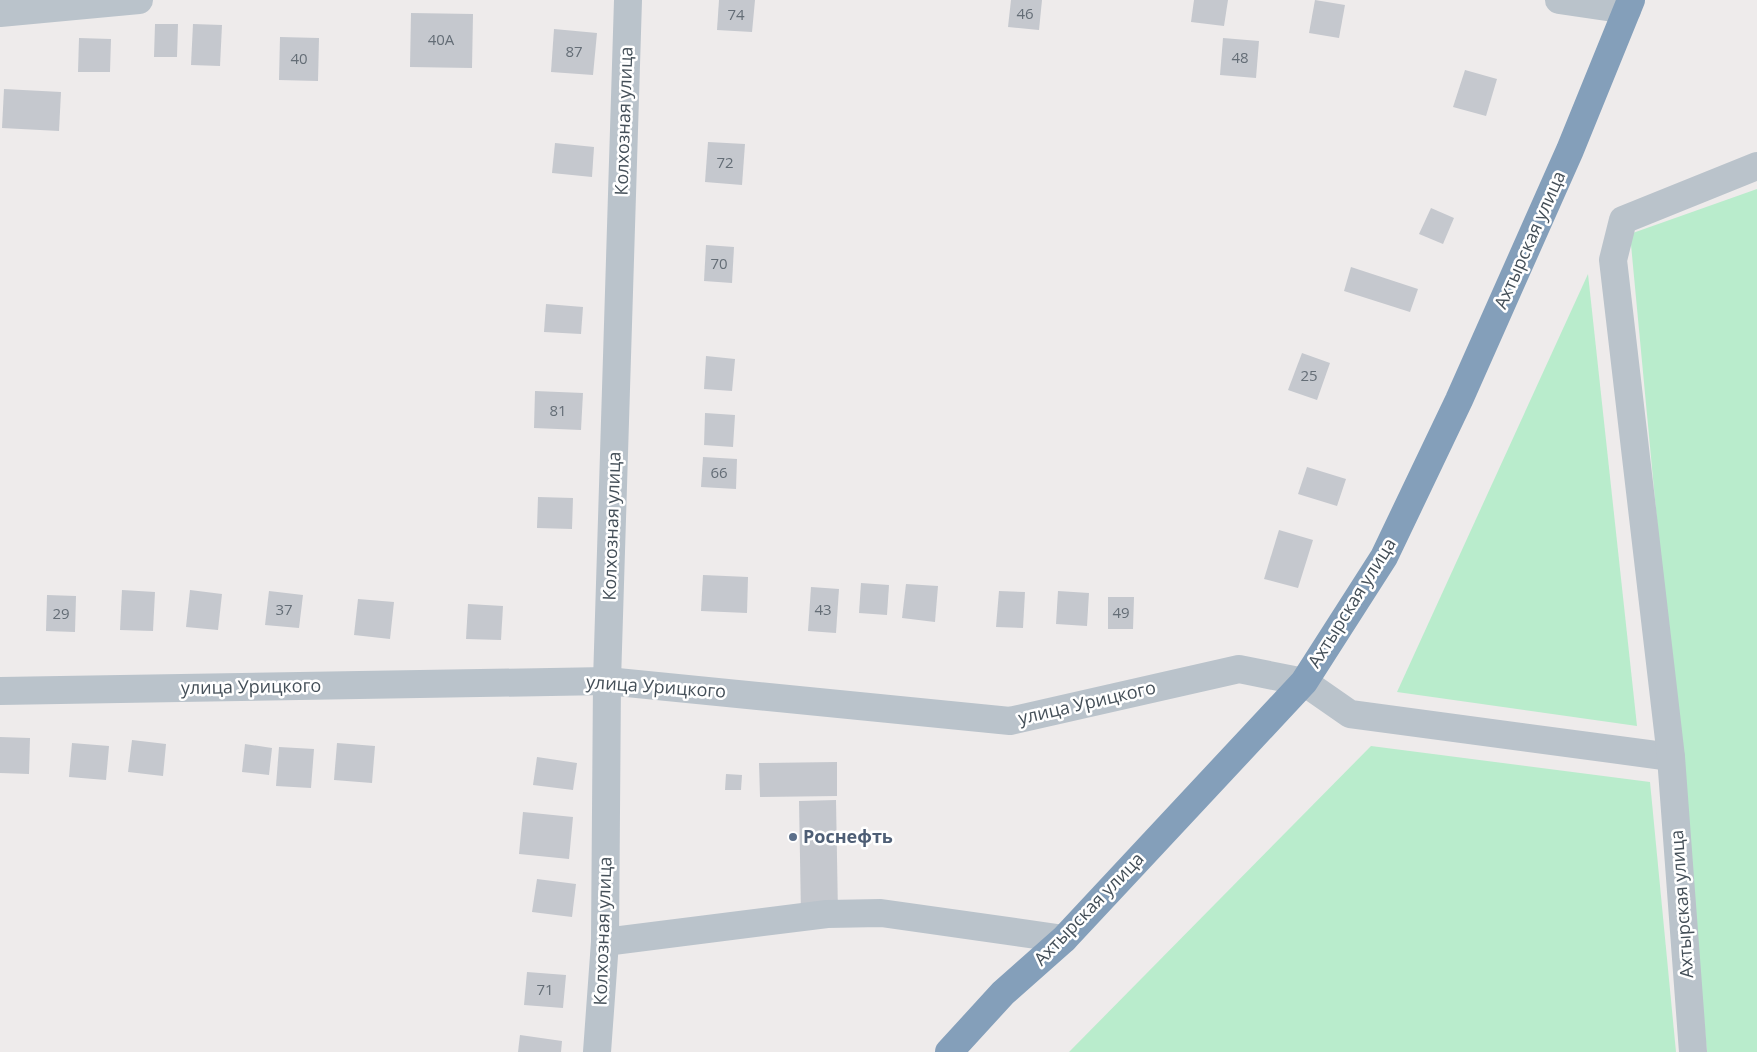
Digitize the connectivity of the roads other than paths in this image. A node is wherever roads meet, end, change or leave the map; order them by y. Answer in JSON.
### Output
{"nodes":[{"id":1,"x":139,"y":0,"type":"edge"},
{"id":2,"x":628,"y":0,"type":"edge"},
{"id":3,"x":1560,"y":0,"type":"edge"},
{"id":4,"x":1629,"y":5,"type":"edge"},
{"id":5,"x":0,"y":13,"type":"edge"},
{"id":6,"x":1757,"y":166,"type":"edge"},
{"id":7,"x":607,"y":681,"type":"junction"},
{"id":8,"x":1304,"y":682,"type":"junction"},
{"id":9,"x":0,"y":692,"type":"edge"},
{"id":10,"x":1671,"y":757,"type":"junction"},
{"id":11,"x":1064,"y":939,"type":"junction"},
{"id":12,"x":605,"y":942,"type":"junction"},
{"id":13,"x":597,"y":1052,"type":"edge"},
{"id":14,"x":948,"y":1052,"type":"edge"},
{"id":15,"x":1693,"y":1052,"type":"edge"}],
"edges":[{"from":1,"to":5,"type":"street"},
{"from":2,"to":7,"type":"street","name":"Колхозная улица"},
{"from":3,"to":4,"type":"street"},
{"from":4,"to":8,"type":"highway","name":"Ахтырская улица"},
{"from":6,"to":10,"type":"street","name":"Ахтырская улица"},
{"from":7,"to":8,"type":"street","name":"улица Урицкого"},
{"from":7,"to":9,"type":"street","name":"улица Урицкого"},
{"from":7,"to":12,"type":"street","name":"Колхозная улица"},
{"from":8,"to":10,"type":"street"},
{"from":8,"to":11,"type":"highway","name":"Ахтырская улица"},
{"from":10,"to":15,"type":"street","name":"Ахтырская улица"},
{"from":11,"to":12,"type":"street"},
{"from":11,"to":14,"type":"highway","name":"Ахтырская улица"},
{"from":12,"to":13,"type":"street","name":"Колхозная улица"}]}
